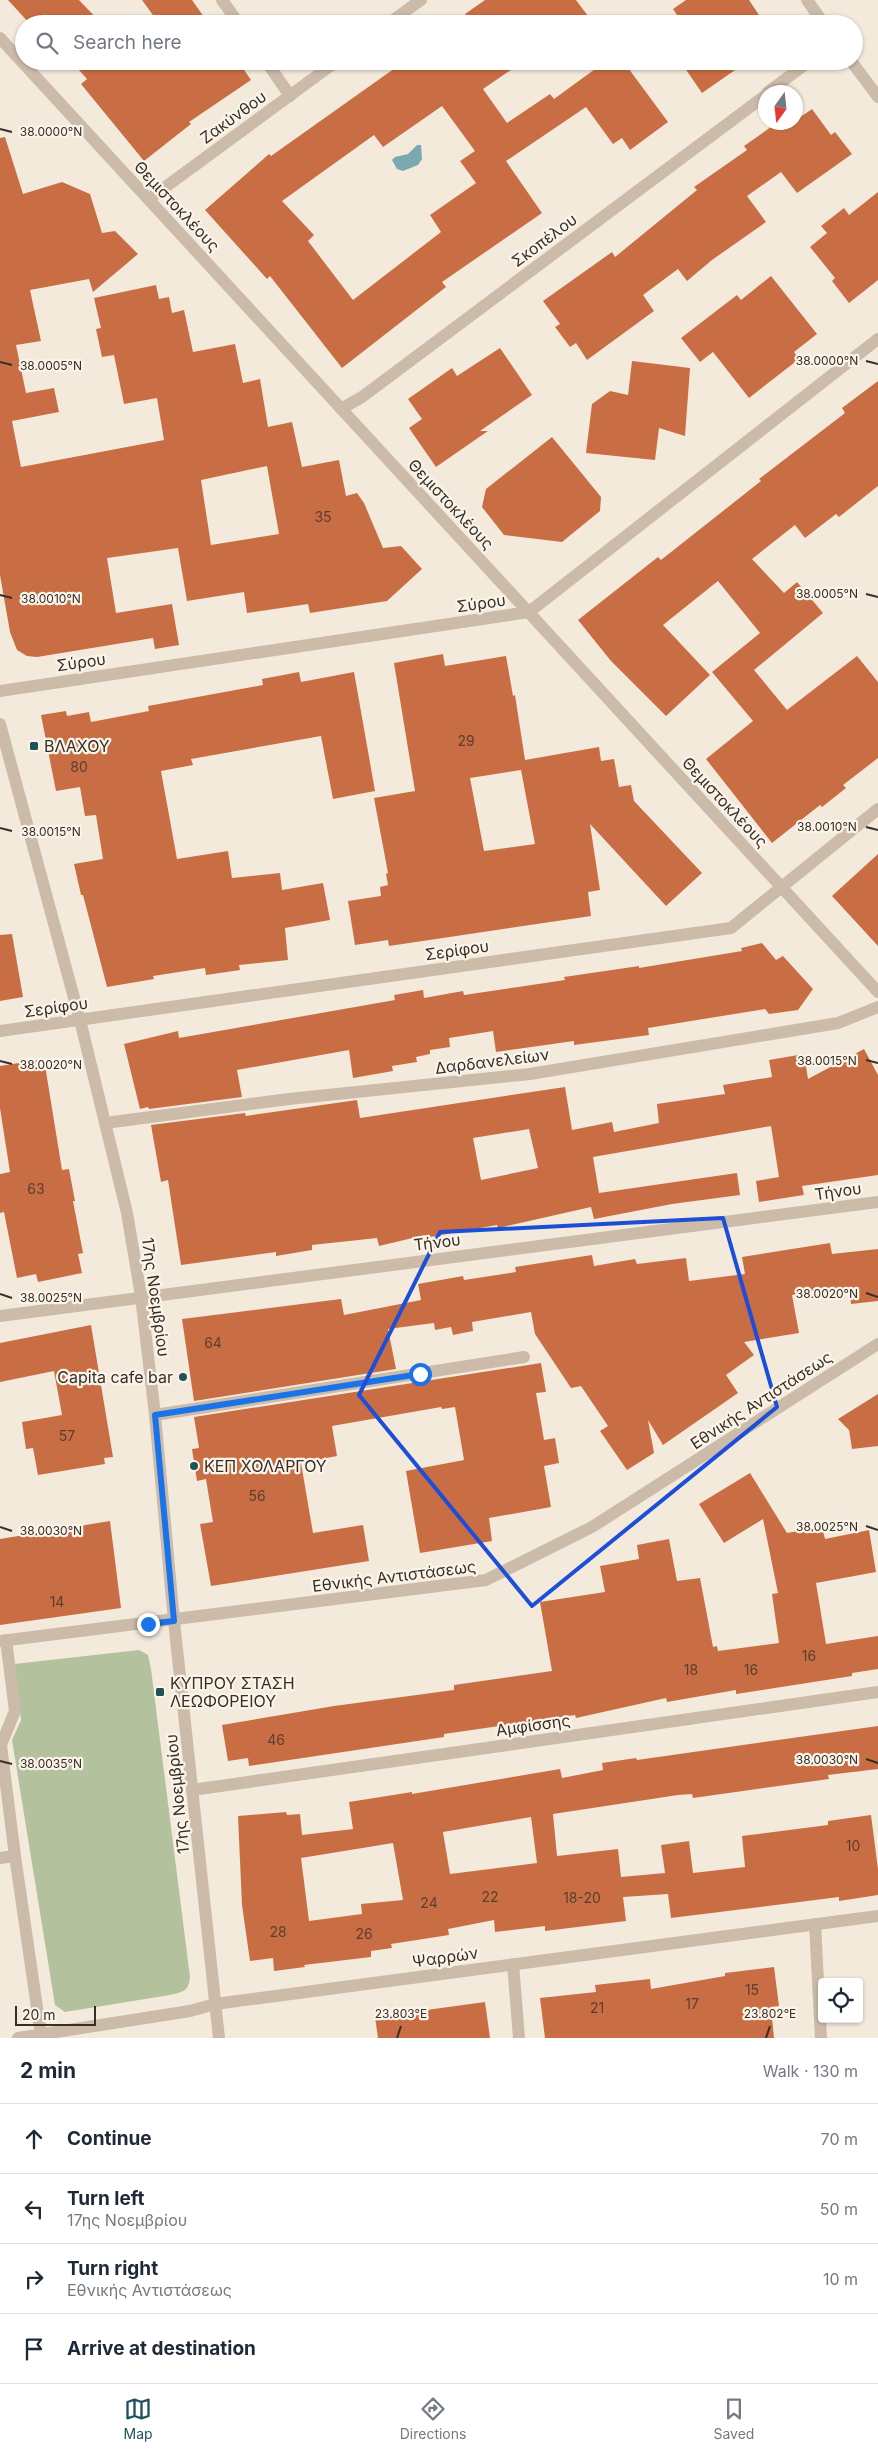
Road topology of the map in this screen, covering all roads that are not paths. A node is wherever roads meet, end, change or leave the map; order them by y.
1 (222, 0) edge
2 (421, 0) edge
3 (807, 0) edge
4 (233, 15) edge
5 (400, 15) edge
6 (818, 15) edge
7 (0, 38) edge
8 (15, 54) edge
9 (29, 70) edge
10 (272, 70) edge
11 (325, 70) edge
12 (798, 70) edge
13 (858, 70) edge
14 (779, 85) edge
15 (290, 96) junction
16 (878, 97) edge
17 (758, 101) edge
18 (149, 200) junction
19 (878, 338) edge
20 (342, 409) junction
21 (529, 612) junction
22 (0, 691) edge
23 (0, 724) edge
24 (878, 809) edge
25 (781, 886) junction
26 (878, 992) edge
27 (878, 1007) edge
28 (80, 1020) junction
29 (0, 1031) edge
30 (105, 1123) junction
31 (878, 1202) edge
32 (141, 1296) junction
33 (0, 1316) edge
34 (878, 1344) edge
35 (524, 1357) dead end
36 (155, 1415) junction
37 (174, 1621) junction
38 (3, 1641) edge
39 (878, 1692) edge
40 (192, 1790) junction
41 (15, 1856) junction
42 (0, 1858) edge
43 (878, 1916) edge
44 (815, 1924) junction
45 (513, 1964) junction
46 (215, 2004) junction
47 (41, 2035) junction
48 (18, 2038) edge
49 (219, 2038) edge
50 (519, 2038) edge
51 (821, 2038) edge

1 - 4 street
2 - 5 street
3 - 6 street
7 - 8 street, Θεμιστοκλέους
9 - 18 street, Θεμιστοκλέους
10 - 15 street
11 - 15 street, Ζακύνθου
12 - 14 street, Σκοπέλου
13 - 16 street
15 - 18 street, Ζακύνθου
17 - 20 street, Σκοπέλου
18 - 20 street, Θεμιστοκλέους
19 - 21 street, Σύρου
20 - 21 street, Θεμιστοκλέους
21 - 22 street, Σύρου
21 - 25 street, Θεμιστοκλέους
23 - 28 street, 17ης Νοεμβρίου
24 - 25 street, Σερίφου
25 - 26 street, Θεμιστοκλέους
25 - 28 street, Σερίφου
27 - 30 street, Δαρδανελείων
28 - 29 street, Σερίφου
28 - 30 street, 17ης Νοεμβρίου
30 - 32 street, 17ης Νοεμβρίου
31 - 32 street, Τήνου
32 - 33 street, Τήνου
32 - 36 street, 17ης Νοεμβρίου
34 - 37 street, Εθνικής Αντιστάσεως
35 - 36 street
36 - 37 street, 17ης Νοεμβρίου
37 - 38 street, Εθνικής Αντιστάσεως
37 - 40 street, 17ης Νοεμβρίου
38 - 41 street
39 - 40 street, Αμφίσσης
40 - 46 street, 17ης Νοεμβρίου
41 - 42 street
41 - 47 street
43 - 44 street, Ψαρρών
44 - 45 street, Ψαρρών
44 - 51 street
45 - 46 street, Ψαρρών
45 - 50 street
46 - 47 street, Ψαρρών
46 - 49 street, 17ης Νοεμβρίου
47 - 48 street, Ψαρρών

